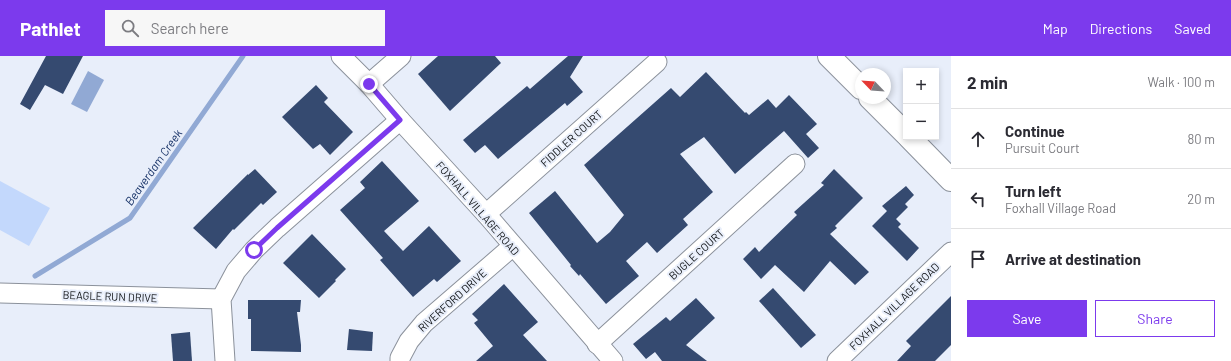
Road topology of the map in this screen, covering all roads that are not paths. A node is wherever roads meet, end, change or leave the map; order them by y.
1 (342, 56) edge
2 (401, 56) edge
3 (829, 56) edge
4 (657, 62) dead end
5 (855, 82) edge
6 (369, 84) junction
7 (876, 104) edge
8 (400, 120) junction
9 (903, 131) edge
10 (912, 140) edge
11 (795, 164) dead end
12 (951, 180) edge
13 (486, 214) junction
14 (513, 246) junction
15 (951, 252) edge
16 (0, 293) edge
17 (221, 299) junction
18 (597, 344) junction
19 (225, 361) edge
20 (400, 361) edge
21 (613, 361) edge
22 (837, 361) edge

1 - 6 street, FOXHALL VILLAGE ROAD
2 - 6 street
3 - 5 main road
4 - 13 street, FIDDLER COURT
6 - 8 street, FOXHALL VILLAGE ROAD
7 - 9 main road
8 - 13 street, FOXHALL VILLAGE ROAD
8 - 17 street
10 - 12 main road
11 - 18 street, BUGLE COURT
13 - 14 street, FOXHALL VILLAGE ROAD
14 - 18 street, FOXHALL VILLAGE ROAD
14 - 20 street, RIVERFORD DRIVE
15 - 22 street, FOXHALL VILLAGE ROAD
16 - 17 street, BEAGLE RUN DRIVE
17 - 19 street
18 - 21 street, FOXHALL VILLAGE ROAD

